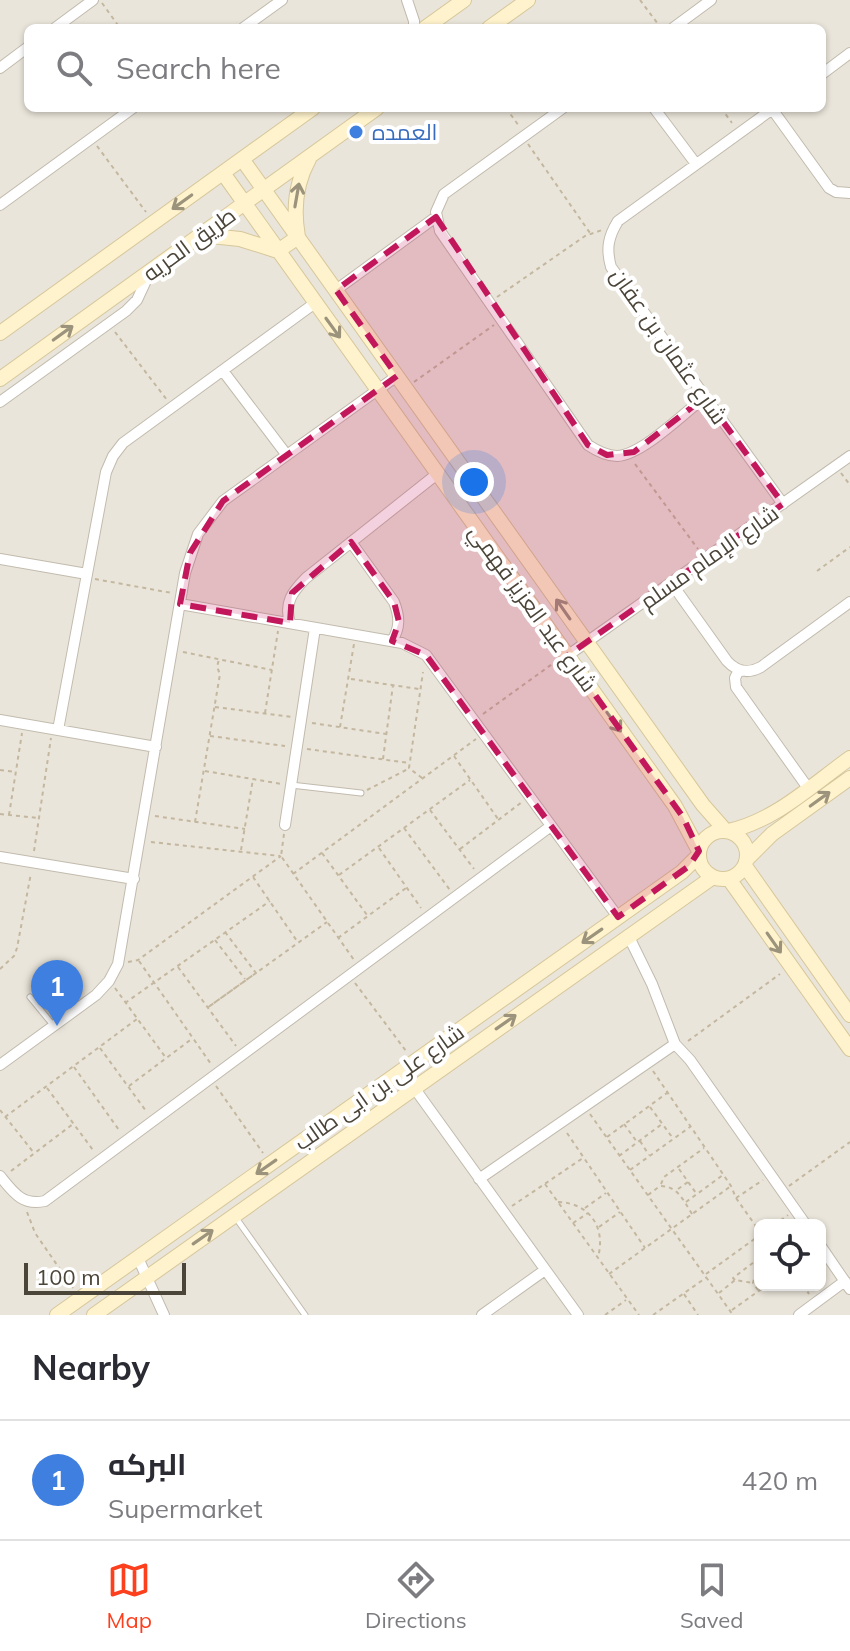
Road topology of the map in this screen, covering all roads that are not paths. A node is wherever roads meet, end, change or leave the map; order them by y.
1 (96, 0) edge
2 (282, 0) edge
3 (407, 0) edge
4 (464, 0) edge
5 (528, 0) edge
6 (711, 0) edge
7 (61, 24) edge
8 (249, 24) edge
9 (413, 24) edge
10 (431, 24) edge
11 (495, 24) edge
12 (678, 24) edge
13 (24, 50) edge
14 (850, 53) edge
15 (0, 68) edge
16 (826, 71) edge
17 (128, 112) edge
18 (307, 112) edge
19 (371, 112) edge
20 (557, 112) edge
21 (657, 112) edge
22 (769, 112) edge
23 (775, 112) edge
24 (312, 155) junction
25 (242, 159) junction
26 (696, 164) junction
27 (223, 173) junction
28 (264, 189) junction
29 (850, 193) edge
30 (244, 204) junction
31 (0, 205) edge
32 (436, 217) junction
33 (201, 235) junction
34 (298, 237) junction
35 (278, 251) junction
36 (150, 272) junction
37 (336, 290) junction
38 (315, 303) junction
39 (0, 333) edge
40 (223, 371) junction
41 (0, 379) edge
42 (402, 382) junction
43 (377, 390) junction
44 (705, 397) junction
45 (0, 402) edge
46 (286, 454) junction
47 (850, 456) edge
48 (437, 474) junction
49 (783, 504) junction
50 (351, 542) junction
51 (0, 559) edge
52 (87, 575) junction
53 (672, 584) junction
54 (181, 600) junction
55 (850, 602) edge
56 (284, 622) junction
57 (315, 628) junction
58 (392, 641) junction
59 (587, 642) junction
60 (567, 655) junction
61 (739, 670) junction
62 (0, 720) edge
63 (56, 730) junction
64 (156, 747) junction
65 (850, 758) edge
66 (850, 778) edge
67 (291, 785) junction
68 (808, 788) junction
69 (361, 793) road end
70 (703, 805) junction
71 (770, 815) junction
72 (683, 817) junction
73 (285, 825) road end
74 (551, 826) junction
75 (779, 829) junction
76 (726, 831) junction
77 (699, 853) junction
78 (0, 857) edge
79 (746, 862) junction
80 (713, 877) junction
81 (674, 878) junction
82 (134, 879) junction
83 (729, 879) junction
84 (759, 887) junction
85 (686, 894) junction
86 (743, 898) junction
87 (618, 917) junction
88 (628, 935) junction
89 (30, 997) dead end
90 (849, 1011) edge
91 (53, 1026) junction
92 (677, 1046) junction
93 (850, 1049) edge
94 (0, 1065) edge
95 (408, 1066) junction
96 (414, 1087) junction
97 (1, 1177) edge
98 (479, 1179) junction
99 (234, 1215) junction
100 (802, 1219) edge
101 (826, 1254) edge
102 (138, 1258) junction
103 (545, 1270) junction
104 (146, 1277) junction
105 (848, 1285) edge
106 (57, 1315) edge
107 (94, 1315) edge
108 (164, 1315) edge
109 (305, 1315) edge
110 (482, 1315) edge
111 (578, 1315) edge
112 (799, 1315) edge

1 - 7 street
2 - 8 street
3 - 9 street
4 - 10 street
5 - 11 street
6 - 12 street
13 - 15 street
14 - 16 street
17 - 31 street
18 - 25 street, طريق الحريه
19 - 24 street, طريق الحريه
20 - 32 street
21 - 26 street
22 - 26 street
23 - 29 street
24 - 28 street, طريق الحريه
34 -> 24 street
25 - 27 street, طريق الحريه
25 - 28 street, شارع عبد العزيز فهمي
26 - 44 street, شارع عثمان بن عفان
27 - 30 street, شارع عبد العزيز فهمي
27 -> 39 street, طريق الحريه
28 - 30 street, طريق الحريه
28 - 34 street, شارع عبد العزيز فهمي
30 - 33 street, طريق الحريه
30 - 35 street, شارع عبد العزيز فهمي
32 - 37 street
32 - 44 street
33 - 35 street
33 - 36 street, طريق الحريه
34 - 35 street
34 - 37 street, شارع عبد العزيز فهمي
35 - 38 street, شارع عبد العزيز فهمي
41 -> 36 street, طريق الحريه
36 - 45 street
37 - 42 street, شارع عبد العزيز فهمي
38 - 40 street
38 -> 43 street, شارع عبد العزيز فهمي
40 - 46 street
40 - 52 street
42 - 43 street
59 -> 42 street, شارع عبد العزيز فهمي
43 - 46 street
43 - 48 street, شارع عبد العزيز فهمي
44 - 49 street, شارع عثمان بن عفان
46 - 54 street
47 - 49 street, شارع الإمام مسلم
48 - 50 street
48 - 60 street, شارع عبد العزيز فهمي
49 - 53 street, شارع الإمام مسلم
50 - 56 street
50 - 58 street
51 - 52 street
52 - 63 street
53 - 59 street, شارع الإمام مسلم
53 - 61 street
54 - 56 street
54 - 64 street
55 - 61 street
56 - 57 street
57 - 58 street
57 - 67 street
58 - 74 street
59 - 60 street, شارع الإمام مسلم
59 - 70 street, شارع عبد العزيز فهمي
60 -> 72 street, شارع عبد العزيز فهمي
61 - 68 street
62 - 63 street
63 - 64 street
64 - 82 street
65 - 68 street
75 -> 66 street
67 - 69 lane
67 - 73 street
68 - 71 street
70 - 72 street
70 - 76 street, شارع عبد العزيز فهمي
71 - 75 street
71 - 76 street
72 - 77 street, شارع عبد العزيز فهمي
74 - 87 street
74 - 97 street
75 - 79 street
76 - 77 street
76 - 79 street
77 - 80 street
77 - 81 street, شارع على بن ابى طالب
78 - 82 street
79 - 83 street
79 - 84 street
80 - 83 street
80 - 85 street, شارع على بن ابى طالب
81 - 85 street
81 - 87 street, شارع على بن ابى طالب
82 - 91 street
83 - 86 street
84 - 86 street
84 - 90 street
85 - 88 street, شارع على بن ابى طالب
86 -> 93 street
87 -> 95 street, شارع على بن ابى طالب
88 - 92 street
96 -> 88 street, شارع على بن ابى طالب
89 - 91 lane
91 - 94 street
92 - 98 street
92 - 100 street
95 - 96 street
95 -> 102 street, شارع على بن ابى طالب
96 - 98 street
96 - 99 street, شارع على بن ابى طالب
98 - 103 street
104 -> 99 street, شارع على بن ابى طالب
99 - 109 lane
101 - 105 street
102 - 104 street
102 - 106 street, شارع على بن ابى طالب
103 - 110 street
103 - 111 street
104 - 107 street, شارع على بن ابى طالب
104 - 108 street
105 - 112 street

